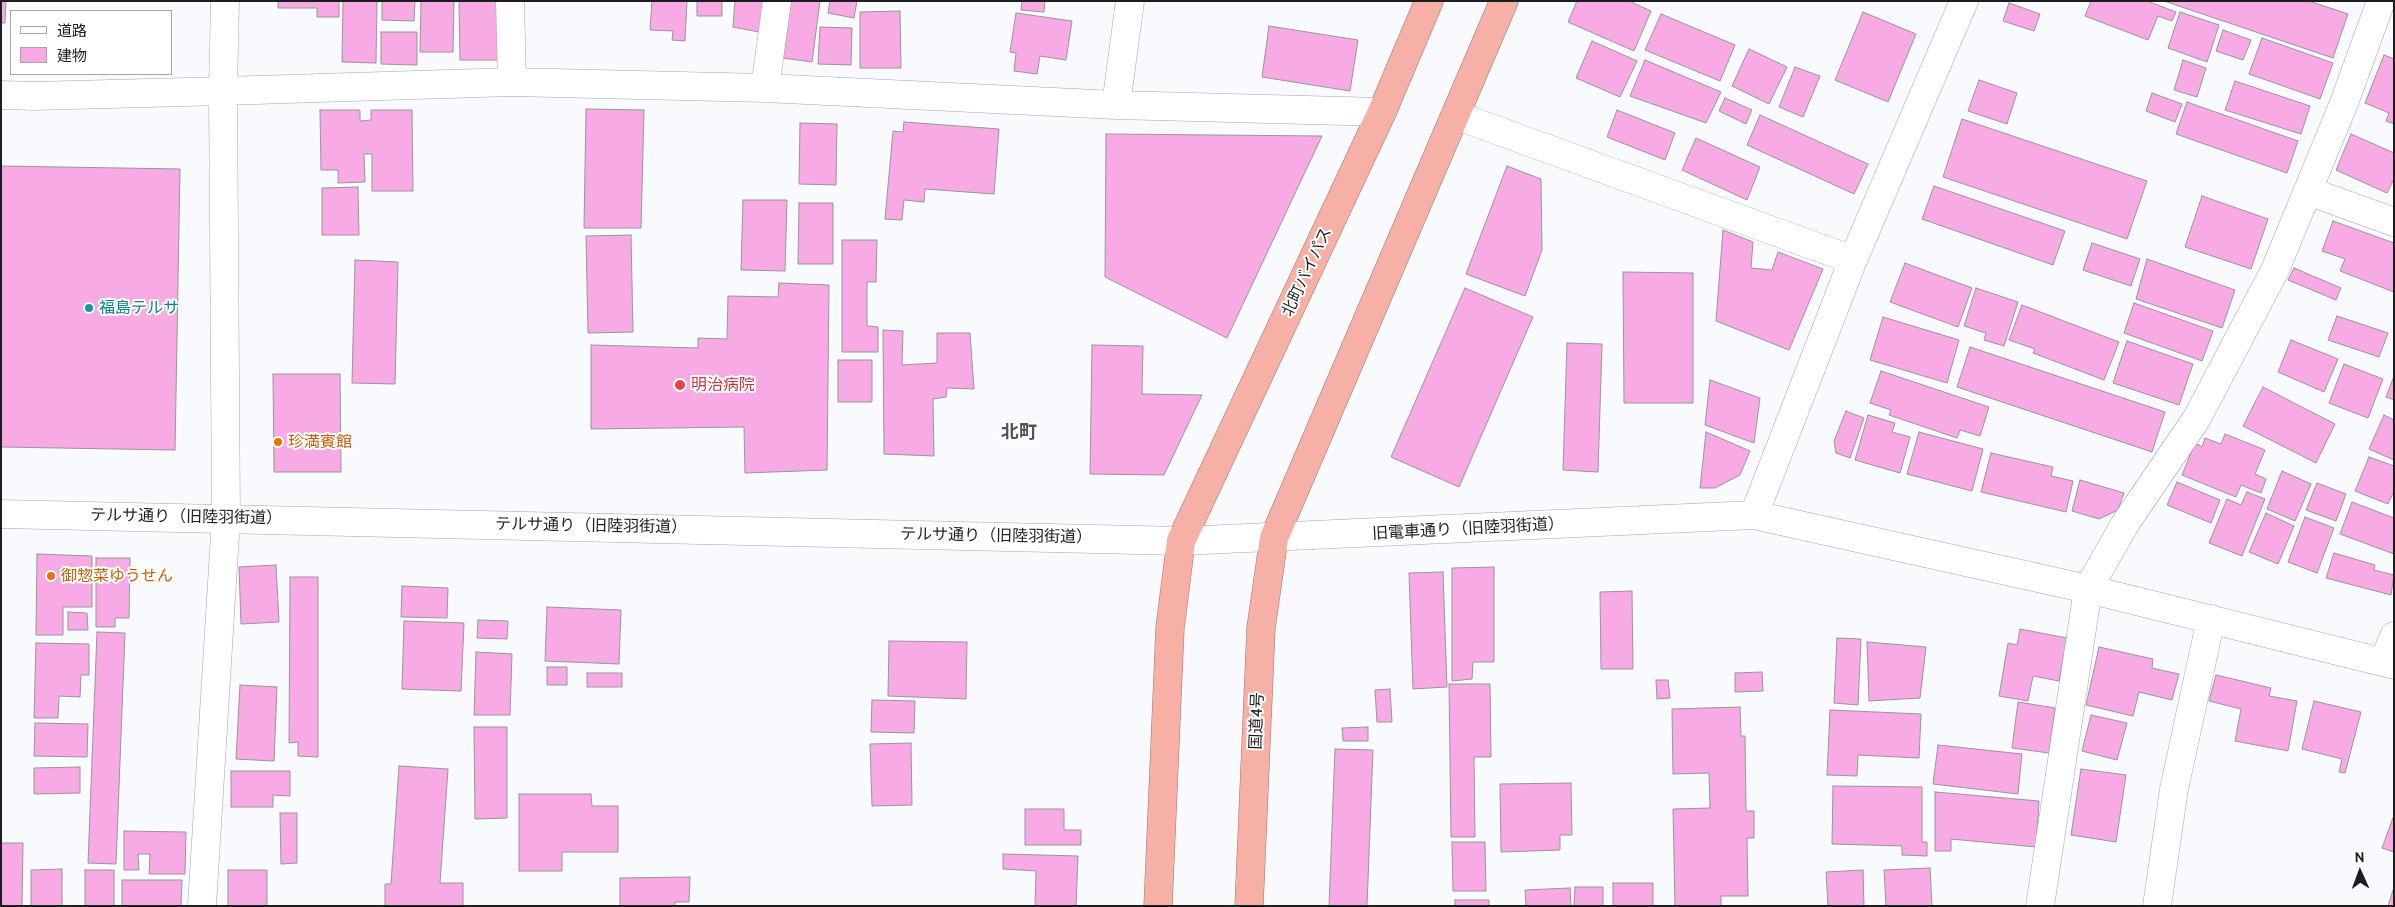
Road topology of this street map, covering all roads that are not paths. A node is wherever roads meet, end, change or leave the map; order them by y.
1 (225, 1) edge
2 (510, 1) edge
3 (777, 1) edge
4 (1130, 1) edge
5 (1429, 1) edge
6 (1504, 1) edge
7 (1964, 1) edge
8 (2381, 1) edge
9 (512, 82) junction
10 (765, 88) junction
11 (223, 91) junction
12 (1, 95) edge
13 (1116, 105) junction
14 (1382, 112) junction
15 (1456, 115) junction
16 (2308, 191) junction
17 (2394, 222) edge
18 (1853, 260) junction
19 (1, 514) edge
20 (1754, 515) junction
21 (226, 518) junction
22 (1274, 538) junction
23 (1181, 540) junction
24 (2088, 589) junction
25 (2211, 619) junction
26 (2394, 636) edge
27 (2389, 663) edge
28 (202, 906) edge
29 (1158, 906) edge
30 (1249, 906) edge
31 (2040, 906) edge
32 (2157, 906) edge

1 - 11 street
2 - 9 street
3 - 10 street
4 - 13 street
5 - 14 highway, 北町バイパス
6 - 15 highway
7 - 18 street
8 - 16 street
9 - 10 street
9 - 11 street
10 - 13 street
11 - 12 street
11 - 21 street
13 - 14 street
14 - 23 highway, 北町バイパス
15 - 18 street
15 - 22 highway
16 - 17 street
16 - 24 street
18 - 20 street
19 - 21 street, テルサ通り（旧陸羽街道）
20 - 22 street, 旧電車通り（旧陸羽街道）
20 - 24 street, 旧電車通り（旧陸羽街道）
21 - 23 street, テルサ通り（旧陸羽街道）
21 - 28 street
22 - 23 street, 旧電車通り（旧陸羽街道）
22 - 30 highway, 国道4号
23 - 29 highway
24 - 25 street, 旧電車通り（旧陸羽街道）
24 - 31 street
25 - 27 street, 旧電車通り（旧陸羽街道）
25 - 32 street
26 - 27 street

